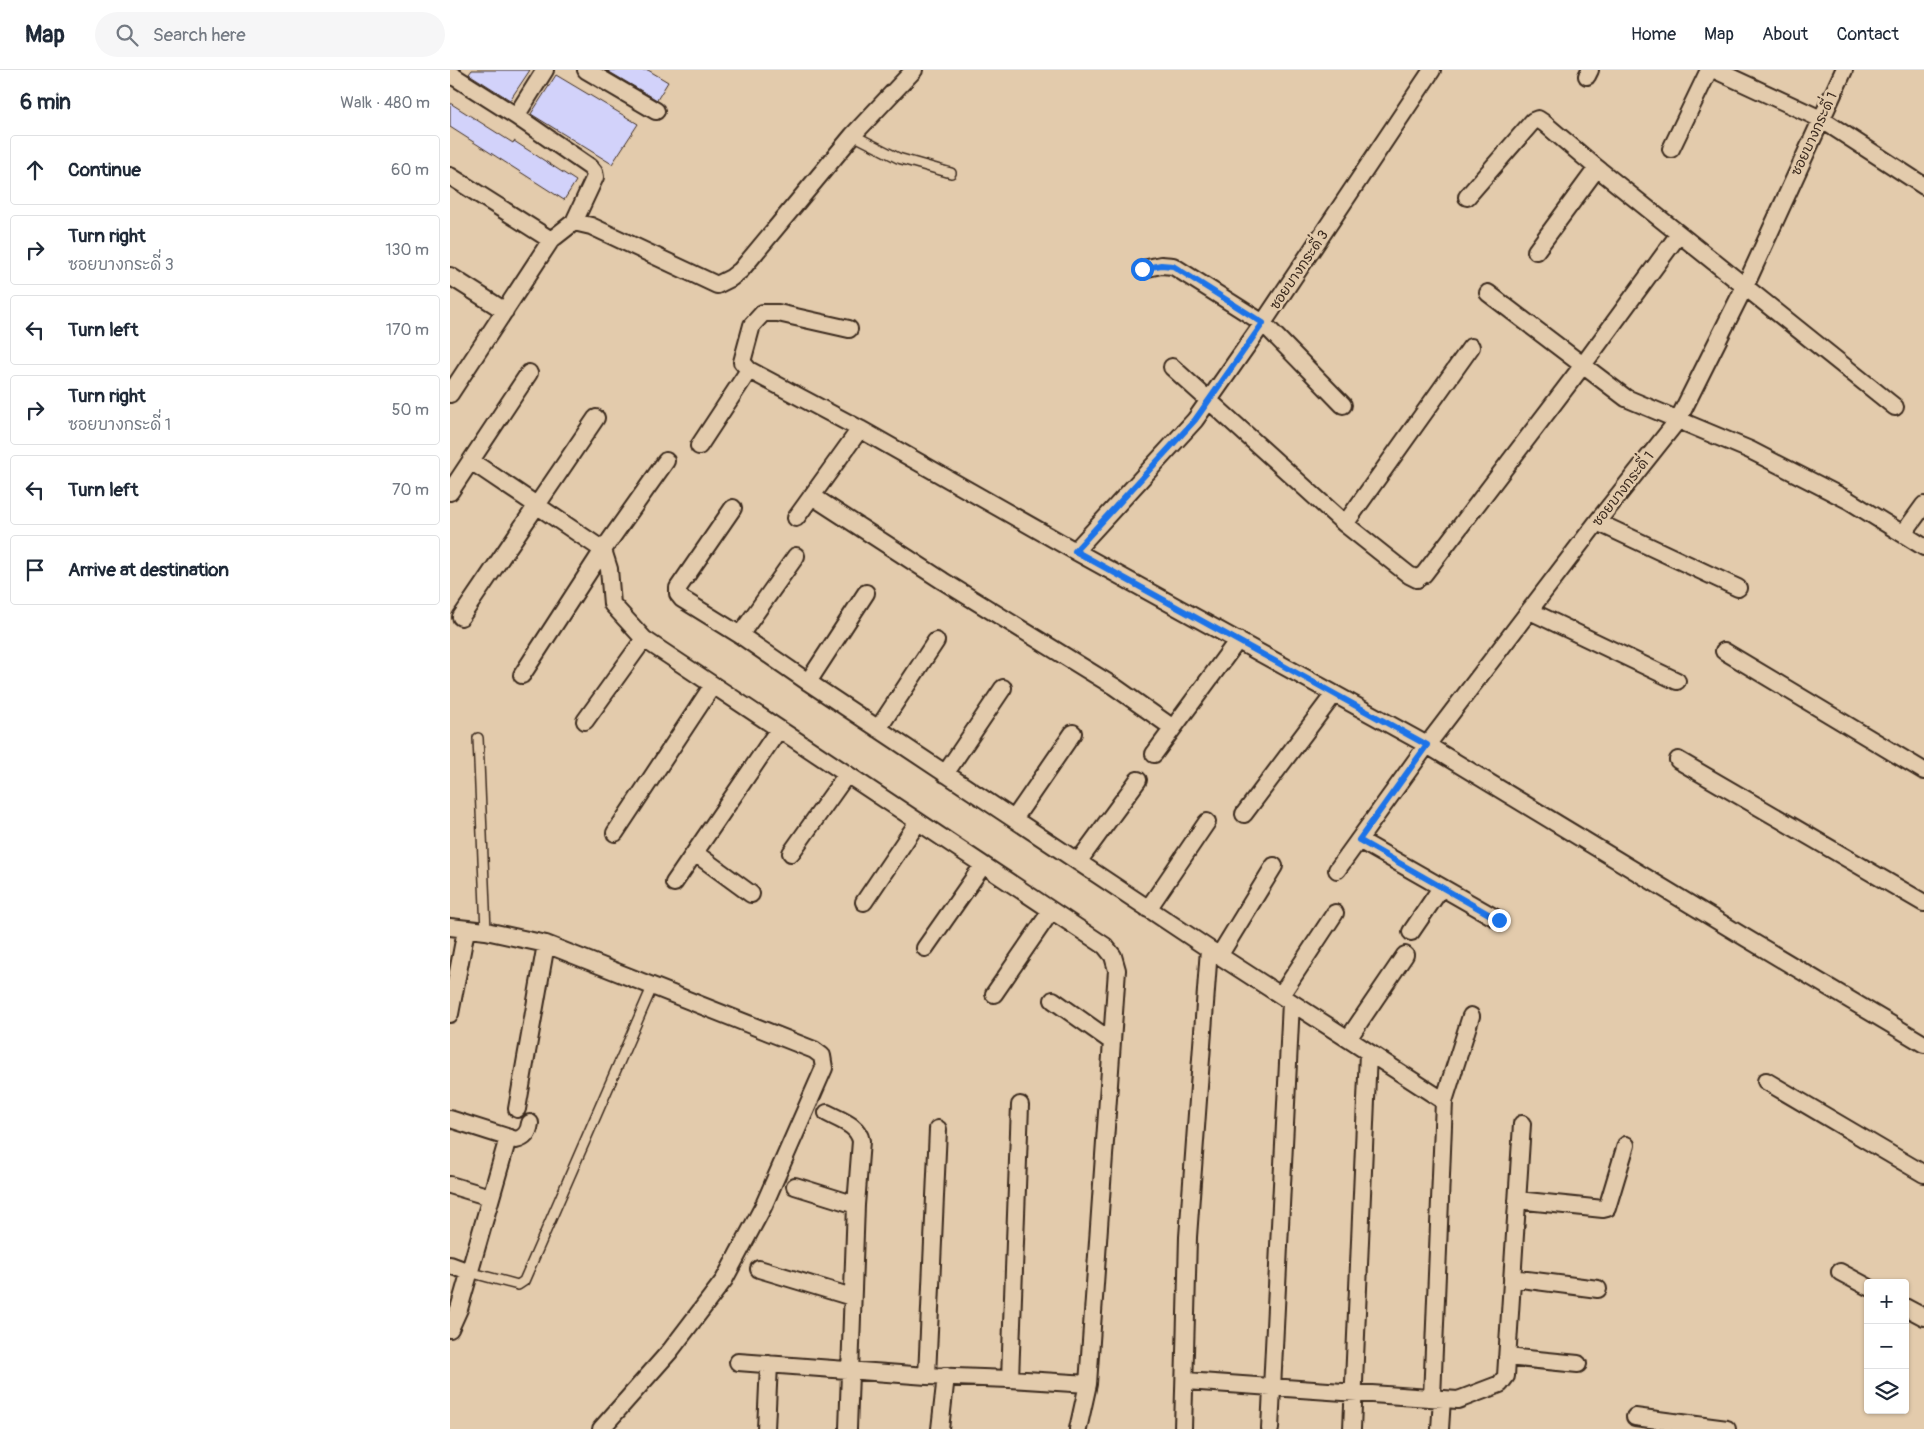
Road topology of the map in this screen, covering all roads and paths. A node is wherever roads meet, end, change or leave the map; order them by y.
1 (545, 70) edge
2 (586, 70) edge
3 (914, 70) edge
4 (1432, 70) edge
5 (1709, 70) edge
6 (1715, 70) edge
7 (1844, 70) edge
8 (450, 72) edge
9 (656, 111) dead end
10 (516, 116) junction
11 (1821, 119) junction
12 (853, 135) junction
13 (1671, 149) dead end
14 (1597, 168) junction
15 (951, 173) dead end
16 (450, 176) edge
17 (1924, 186) edge
18 (1468, 197) dead end
19 (574, 222) junction
20 (1679, 234) junction
21 (551, 240) junction
22 (1536, 251) dead end
23 (1142, 269) dead end
24 (450, 276) edge
25 (1745, 286) junction
26 (1488, 293) dead end
27 (505, 311) junction
28 (1263, 323) junction
29 (849, 329) dead end
30 (1471, 347) dead end
31 (1583, 365) junction
32 (1172, 367) dead end
33 (749, 370) junction
34 (529, 372) dead end
35 (450, 394) edge
36 (1209, 401) junction
37 (1343, 405) dead end
38 (1895, 407) dead end
39 (596, 418) dead end
40 (1678, 420) junction
41 (860, 429) junction
42 (698, 446) dead end
43 (471, 461) junction
44 (666, 461) dead end
45 (450, 492) edge
46 (812, 496) junction
47 (1924, 505) edge
48 (536, 506) junction
49 (733, 508) dead end
50 (796, 518) dead end
51 (1597, 522) junction
52 (1345, 524) junction
53 (1903, 534) junction
54 (1924, 547) edge
55 (603, 550) junction
56 (1075, 551) junction
57 (796, 556) dead end
58 (1738, 588) dead end
59 (866, 593) dead end
60 (1530, 610) junction
61 (462, 617) dead end
62 (740, 635) junction
63 (644, 639) junction
64 (1238, 640) junction
65 (936, 641) dead end
66 (1724, 651) dead end
67 (522, 675) dead end
68 (1677, 681) dead end
69 (808, 682) junction
70 (713, 685) junction
71 (1003, 688) dead end
72 (1334, 694) junction
73 (585, 721) dead end
74 (1173, 728) junction
75 (779, 729) junction
76 (878, 729) junction
77 (1073, 733) dead end
78 (478, 738) dead end
79 (1427, 745) junction
80 (1154, 754) dead end
81 (1678, 760) dead end
82 (1924, 771) edge
83 (847, 774) junction
84 (945, 774) junction
85 (1138, 780) dead end
86 (1244, 814) dead end
87 (1014, 819) junction
88 (918, 822) junction
89 (1207, 822) dead end
90 (615, 833) dead end
91 (1359, 840) junction
92 (695, 853) junction
93 (791, 854) dead end
94 (1078, 862) junction
95 (982, 865) junction
96 (1274, 866) dead end
97 (1337, 870) dead end
98 (674, 883) dead end
99 (1441, 888) junction
100 (751, 894) dead end
101 (864, 902) dead end
102 (1924, 903) edge
103 (1148, 909) junction
104 (1051, 911) junction
105 (1335, 913) dead end
106 (1499, 920) dead end
107 (458, 928) edge
108 (486, 932) junction
109 (1411, 932) dead end
110 (546, 944) junction
111 (925, 948) dead end
112 (1214, 953) junction
113 (1405, 955) dead end
114 (653, 985) junction
115 (994, 994) dead end
116 (1286, 999) junction
117 (1053, 1000) dead end
118 (450, 1014) edge
119 (1471, 1016) dead end
120 (1348, 1039) junction
121 (1111, 1041) junction
122 (1924, 1044) edge
123 (1368, 1053) junction
124 (1766, 1081) dead end
125 (1444, 1101) junction
126 (1020, 1105) dead end
127 (517, 1109) dead end
128 (827, 1113) dead end
129 (450, 1119) edge
130 (530, 1123) dead end
131 (1522, 1124) dead end
132 (938, 1128) dead end
133 (508, 1138) junction
134 (1626, 1145) dead end
135 (1924, 1174) edge
136 (450, 1185) edge
137 (795, 1186) dead end
138 (490, 1198) junction
139 (1517, 1200) junction
140 (856, 1205) junction
141 (450, 1265) edge
142 (759, 1269) dead end
143 (469, 1272) junction
144 (1840, 1272) dead end
145 (1512, 1278) junction
146 (1864, 1285) edge
147 (1598, 1289) dead end
148 (852, 1297) junction
149 (1909, 1309) edge
150 (1924, 1317) edge
151 (450, 1329) edge
152 (1507, 1357) junction
153 (738, 1362) dead end
154 (769, 1364) junction
155 (1578, 1364) dead end
156 (851, 1370) junction
157 (927, 1376) junction
158 (946, 1376) junction
159 (1010, 1379) junction
160 (1186, 1381) junction
161 (1088, 1384) junction
162 (1271, 1387) junction
163 (1354, 1393) junction
164 (1437, 1398) junction
165 (1635, 1417) dead end
166 (600, 1429) edge
167 (766, 1429) edge
168 (848, 1429) edge
169 (940, 1429) edge
170 (1078, 1429) edge
171 (1183, 1429) edge
172 (1270, 1429) edge
173 (1352, 1429) edge
174 (1440, 1429) edge
175 (1727, 1429) edge

1 - 10 street
2 - 9 street
3 - 12 street
4 - 28 street, ซอยบางกระดี่ 3
5 - 13 street
6 - 11 street
7 - 11 street, ซอยบางกระดี่ 1
8 - 10 street
10 - 19 street
11 - 17 street
11 - 25 street, ซอยบางกระดี่ 1
12 - 15 lane
12 - 19 street
14 - 18 street
14 - 20 street
14 - 22 street
16 - 21 street
19 - 21 street
20 - 25 street
20 - 31 street
21 - 27 street
23 - 28 street
24 - 27 street
25 - 38 street
25 - 40 street, ซอยบางกระดี่ 1
26 - 31 street
27 - 35 street
28 - 36 street, ซอยบางกระดี่ 3
28 - 37 street
29 - 33 street
30 - 52 street
31 - 40 street
31 - 52 street
32 - 36 street
33 - 41 street
33 - 42 street
34 - 43 street
36 - 52 street
36 - 56 street, ซอยบางกระดี่ 3
39 - 48 street
40 - 51 street, ซอยบางกระดี่ 1
40 - 53 street
41 - 46 street
41 - 56 street
43 - 45 street
43 - 48 street
44 - 55 street
46 - 50 street
46 - 74 street
47 - 53 street
48 - 55 street
48 - 61 street
49 - 62 street
51 - 58 street
51 - 60 street, ซอยบางกระดี่ 1
53 - 54 street
55 - 63 street
55 - 67 street
56 - 64 street
57 - 62 street
59 - 69 street
60 - 68 street
60 - 79 street, ซอยบางกระดี่ 1
62 - 69 street
63 - 70 street
63 - 73 street
64 - 72 street
64 - 74 street
65 - 76 street
66 - 82 street
69 - 76 street
70 - 75 street
70 - 90 street
71 - 84 street
72 - 79 street
72 - 86 street
74 - 80 street
75 - 83 street
75 - 92 street
76 - 84 street
77 - 87 street
78 - 108 lane
79 - 91 street, ซอยบางกระดี่ 1
79 - 122 street
81 - 102 street
83 - 88 street
83 - 93 street
84 - 87 street
85 - 94 street
87 - 94 street
88 - 95 street
88 - 101 street
89 - 103 street
91 - 97 street, ซอยบางกระดี่ 1
91 - 99 street
92 - 98 street
92 - 100 street
94 - 103 street
95 - 104 street
95 - 111 street
96 - 112 street
99 - 106 street
99 - 109 street
103 - 112 street
104 - 115 street
104 - 121 street
105 - 116 street
107 - 108 street
107 - 118 street
108 - 110 street
110 - 114 street
110 - 127 street
112 - 116 street
112 - 160 street
113 - 120 street
114 - 143 lane
114 - 166 street
116 - 120 street
116 - 162 street
117 - 121 street
119 - 125 street
120 - 123 street
121 - 161 street
123 - 125 street
123 - 163 street
124 - 135 street
125 - 164 street
126 - 159 street
128 - 140 street
129 - 133 street
130 - 133 street
131 - 139 street
132 - 157 street
133 - 138 street
134 - 139 street
136 - 138 street
137 - 140 street
138 - 143 street
139 - 145 street
140 - 148 street
141 - 143 street
142 - 148 street
143 - 151 street
144 - 146 street
145 - 147 street
145 - 152 street
148 - 156 street
149 - 150 street
152 - 155 street
152 - 164 street
153 - 154 street
154 - 156 street
154 - 167 street
156 - 157 street
156 - 168 street
157 - 158 street
158 - 159 street
158 - 169 street
159 - 161 street
160 - 162 street
160 - 171 street
161 - 170 street
162 - 163 street
162 - 172 street
163 - 164 street
163 - 173 street
164 - 174 street
165 - 175 street

